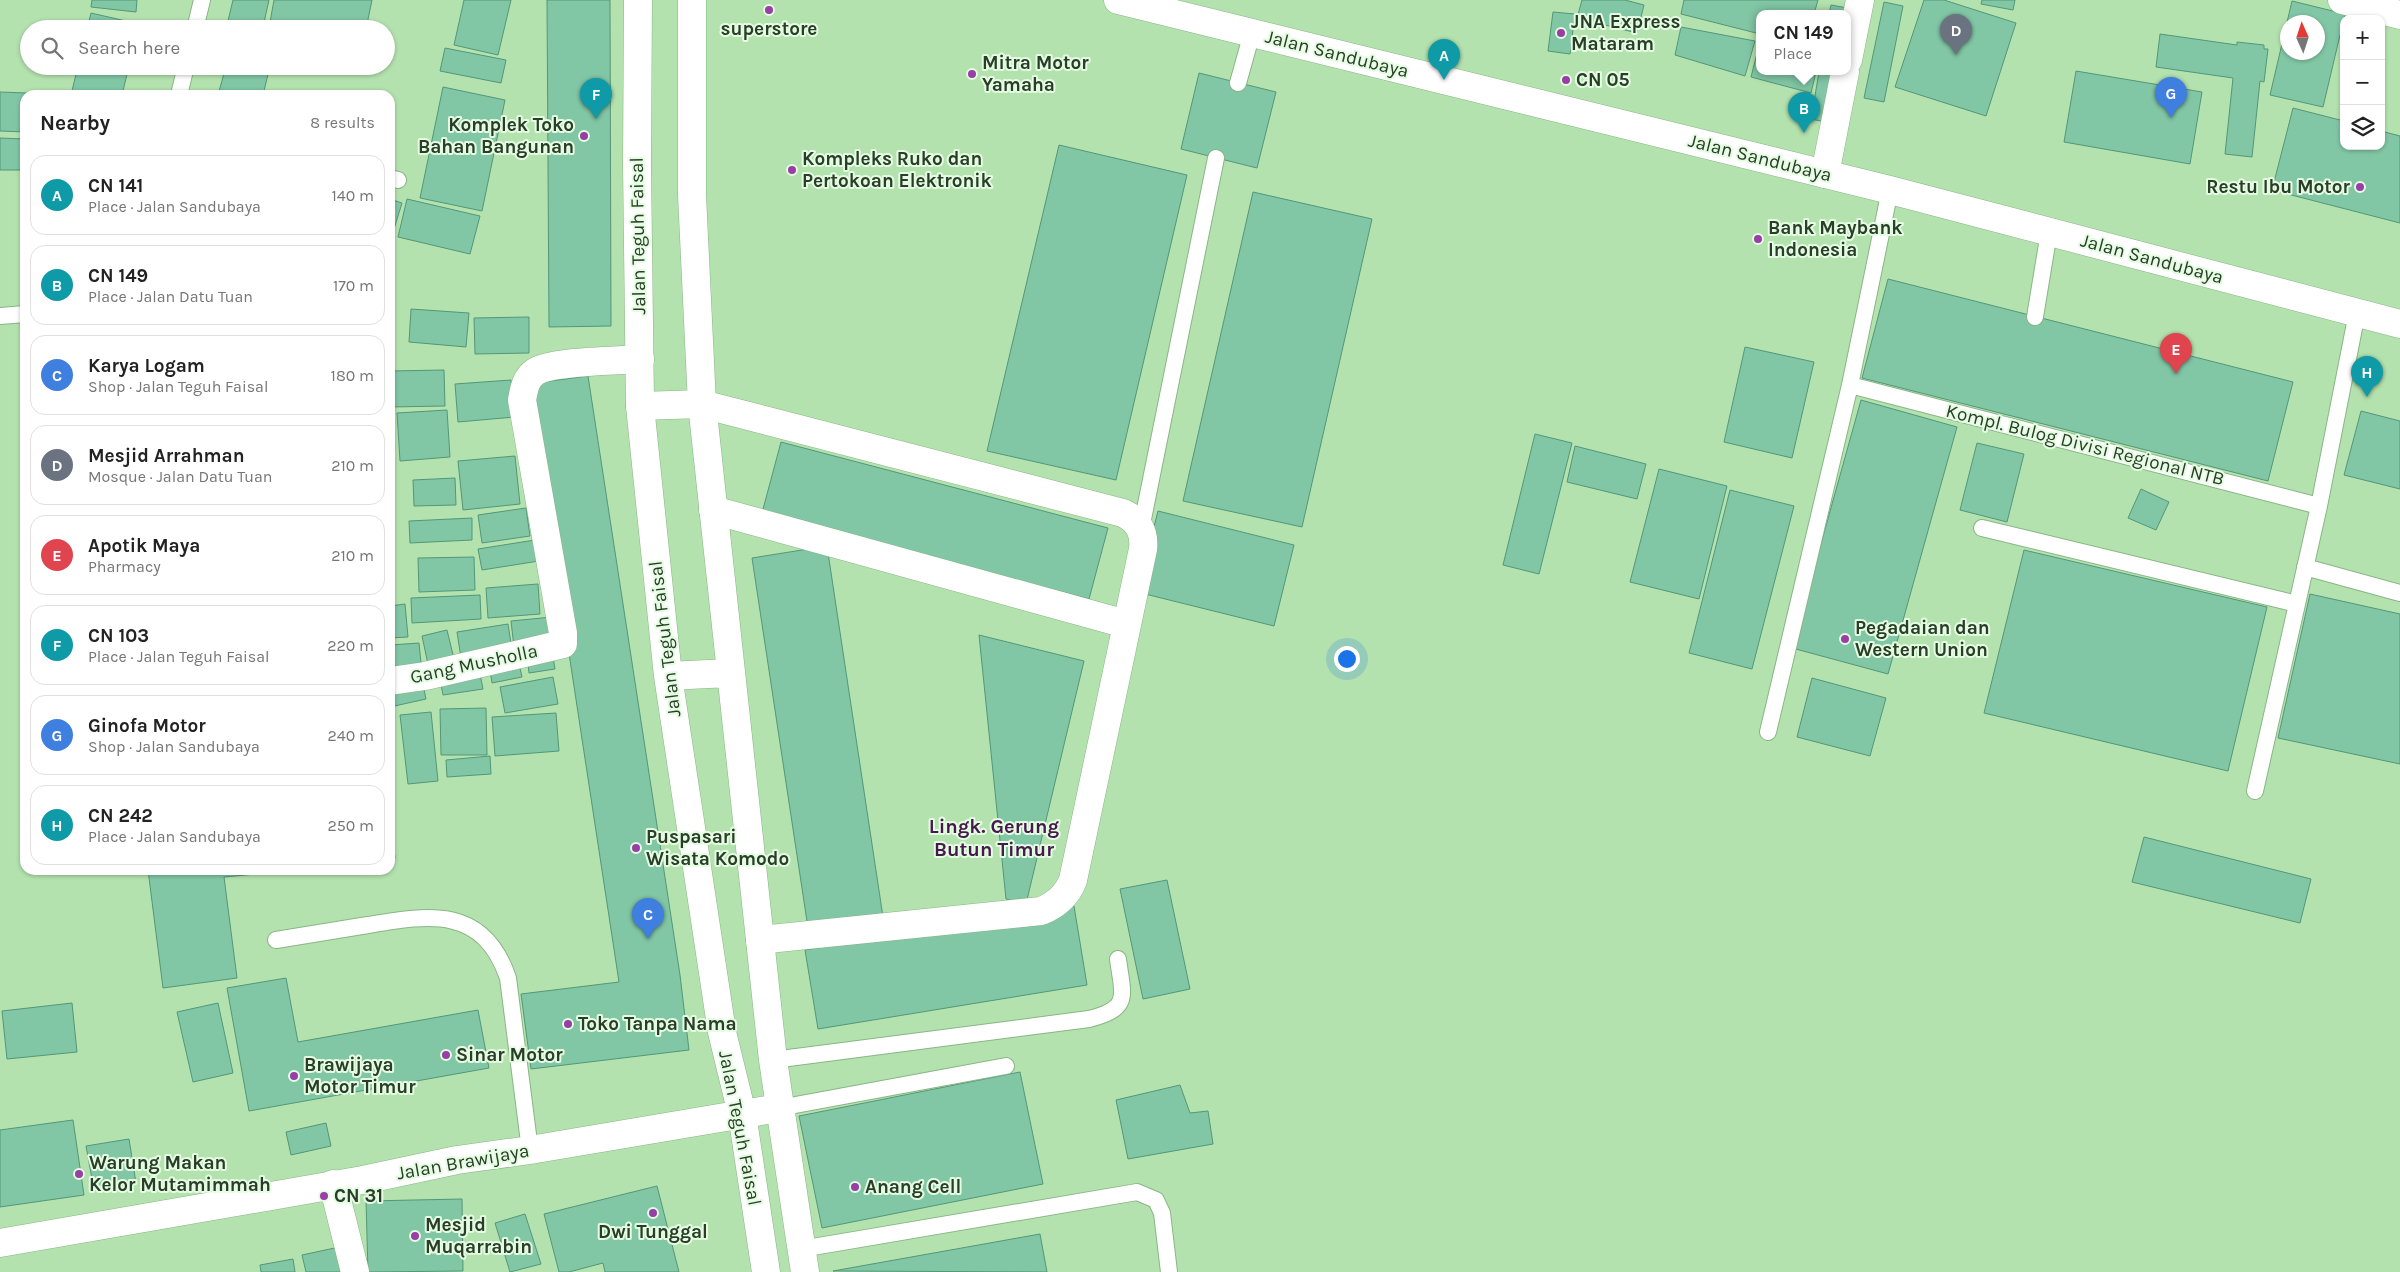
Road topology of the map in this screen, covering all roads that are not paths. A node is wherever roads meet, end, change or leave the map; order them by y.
1 (202, 0) edge
2 (638, 0) edge
3 (692, 0) edge
4 (1118, 0) edge
5 (1860, 0) edge
6 (2342, 0) edge
7 (2400, 15) edge
8 (197, 20) edge
9 (1252, 34) junction
10 (1851, 45) edge
11 (184, 75) edge
12 (1845, 75) edge
13 (1238, 83) dead end
14 (180, 90) edge
15 (1216, 158) dead end
16 (1825, 174) junction
17 (1890, 190) junction
18 (2049, 232) junction
19 (2357, 313) junction
20 (20, 314) edge
21 (0, 316) edge
22 (2036, 317) dead end
23 (2400, 324) edge
24 (640, 359) junction
25 (1850, 385) junction
26 (702, 404) junction
27 (640, 406) junction
28 (2319, 506) junction
29 (713, 510) junction
30 (1982, 528) dead end
31 (1141, 529) junction
32 (2306, 567) junction
33 (2400, 593) edge
34 (2297, 604) junction
35 (1126, 624) junction
36 (729, 673) junction
37 (668, 676) junction
38 (395, 680) edge
39 (1768, 732) dead end
40 (2255, 792) dead end
41 (276, 940) dead end
42 (760, 940) junction
43 (1118, 959) dead end
44 (773, 1060) junction
45 (1006, 1066) dead end
46 (779, 1108) junction
47 (742, 1114) junction
48 (530, 1150) junction
49 (333, 1184) junction
50 (0, 1243) edge
51 (802, 1260) edge
52 (355, 1272) edge
53 (766, 1272) edge
54 (1170, 1272) edge

1 - 8 lane
2 - 24 main road, Jalan Teguh Faisal
3 - 26 main road, Jalan Teguh Faisal
4 - 9 main road, Jalan Sandubaya
5 - 10 main road
6 - 7 main road
9 - 13 lane
9 - 16 main road, Jalan Sandubaya
11 - 14 lane
12 - 16 main road
15 - 31 lane
16 - 17 main road, Jalan Sandubaya
17 - 18 main road, Jalan Sandubaya
17 - 25 lane
18 - 19 main road, Jalan Sandubaya
18 - 22 lane
19 - 23 main road, Jalan Sandubaya
19 - 28 lane
20 - 21 lane
24 - 27 main road, Jalan Teguh Faisal
24 - 38 main road, Gang Musholla
25 - 28 lane, Kompl. Bulog Divisi Regional NTB
25 - 39 lane
26 - 27 main road
26 - 29 main road, Jalan Teguh Faisal
26 - 31 main road
27 - 37 main road, Jalan Teguh Faisal
28 - 32 lane
29 - 35 main road
29 - 36 main road, Jalan Teguh Faisal
30 - 34 lane
31 - 35 main road
32 - 33 lane
32 - 34 lane
34 - 40 lane
35 - 42 main road
36 - 37 main road
36 - 42 main road, Jalan Teguh Faisal
37 - 47 main road, Jalan Teguh Faisal
41 - 48 lane
42 - 44 main road, Jalan Teguh Faisal
43 - 44 lane
44 - 46 main road, Jalan Teguh Faisal
45 - 46 lane
46 - 47 main road, Jalan Brawijaya
46 - 51 main road, Jalan Teguh Faisal
47 - 48 main road, Jalan Brawijaya
47 - 53 main road, Jalan Teguh Faisal
48 - 49 main road, Jalan Brawijaya
49 - 50 main road, Jalan Brawijaya
49 - 52 main road
51 - 54 lane

